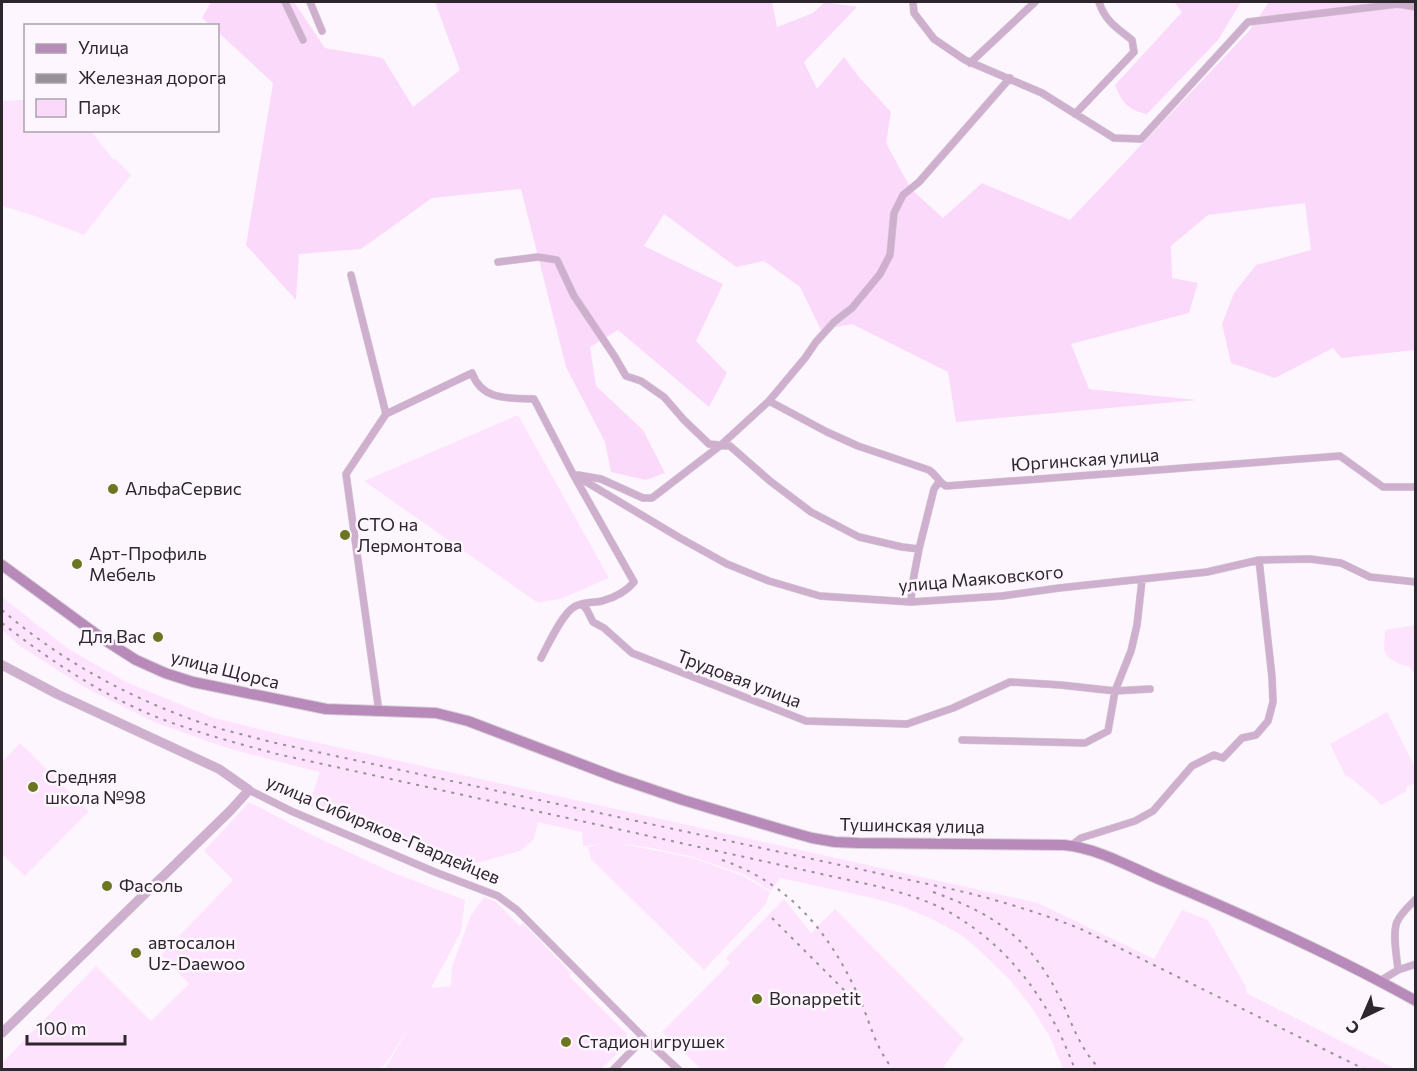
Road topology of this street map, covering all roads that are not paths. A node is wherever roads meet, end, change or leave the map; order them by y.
1 (285, 2) edge
2 (310, 2) edge
3 (913, 2) edge
4 (1035, 2) edge
5 (1099, 2) edge
6 (1416, 7) edge
7 (322, 31) dead end
8 (303, 40) dead end
9 (970, 63) junction
10 (1010, 78) junction
11 (1075, 114) junction
12 (498, 262) dead end
13 (351, 275) dead end
14 (770, 401) junction
15 (386, 414) junction
16 (721, 445) junction
17 (573, 474) junction
18 (939, 482) junction
19 (1416, 487) edge
20 (919, 549) junction
21 (1259, 560) junction
22 (2, 565) edge
23 (1142, 580) junction
24 (1416, 582) edge
25 (911, 602) junction
26 (582, 604) junction
27 (541, 658) dead end
28 (2, 665) edge
29 (1150, 689) dead end
30 (1115, 691) junction
31 (379, 712) junction
32 (436, 713) joint
33 (962, 740) dead end
34 (249, 790) junction
35 (1072, 845) junction
36 (1416, 899) edge
37 (1416, 964) edge
38 (1398, 970) junction
39 (1380, 981) junction
40 (1416, 1001) edge
41 (2, 1034) edge
42 (644, 1038) junction
43 (613, 1070) edge
44 (679, 1070) edge

1 - 8 street
2 - 7 street
3 - 9 street
4 - 9 street
5 - 11 street
6 - 11 street
9 - 10 street
10 - 11 street
10 - 14 street
12 - 16 street
13 - 15 street
14 - 16 street
14 - 18 street
15 - 17 street
15 - 31 street
16 - 17 street
16 - 20 street
17 - 25 street, улица Маяковского
17 - 26 street
18 - 19 street, Юргинская улица
18 - 20 street
20 - 25 street
21 - 23 street, улица Маяковского
21 - 24 street, улица Маяковского
21 - 35 street
22 - 31 main road, улица Щорса
23 - 25 street, улица Маяковского
23 - 30 street
26 - 27 street
26 - 30 street, Трудовая улица
28 - 34 street, улица Сибиряков-Гвардейцев
29 - 30 street, Трудовая улица
30 - 33 street
31 - 32 main road, улица Щорса
32 - 35 main road, Тушинская улица
34 - 41 street
34 - 42 street, улица Сибиряков-Гвардейцев
35 - 39 main road, Тушинская улица
36 - 38 street
37 - 38 street
38 - 39 street
39 - 40 main road, Тушинская улица
42 - 43 street
42 - 44 street, улица Сибиряков-Гвардейцев

